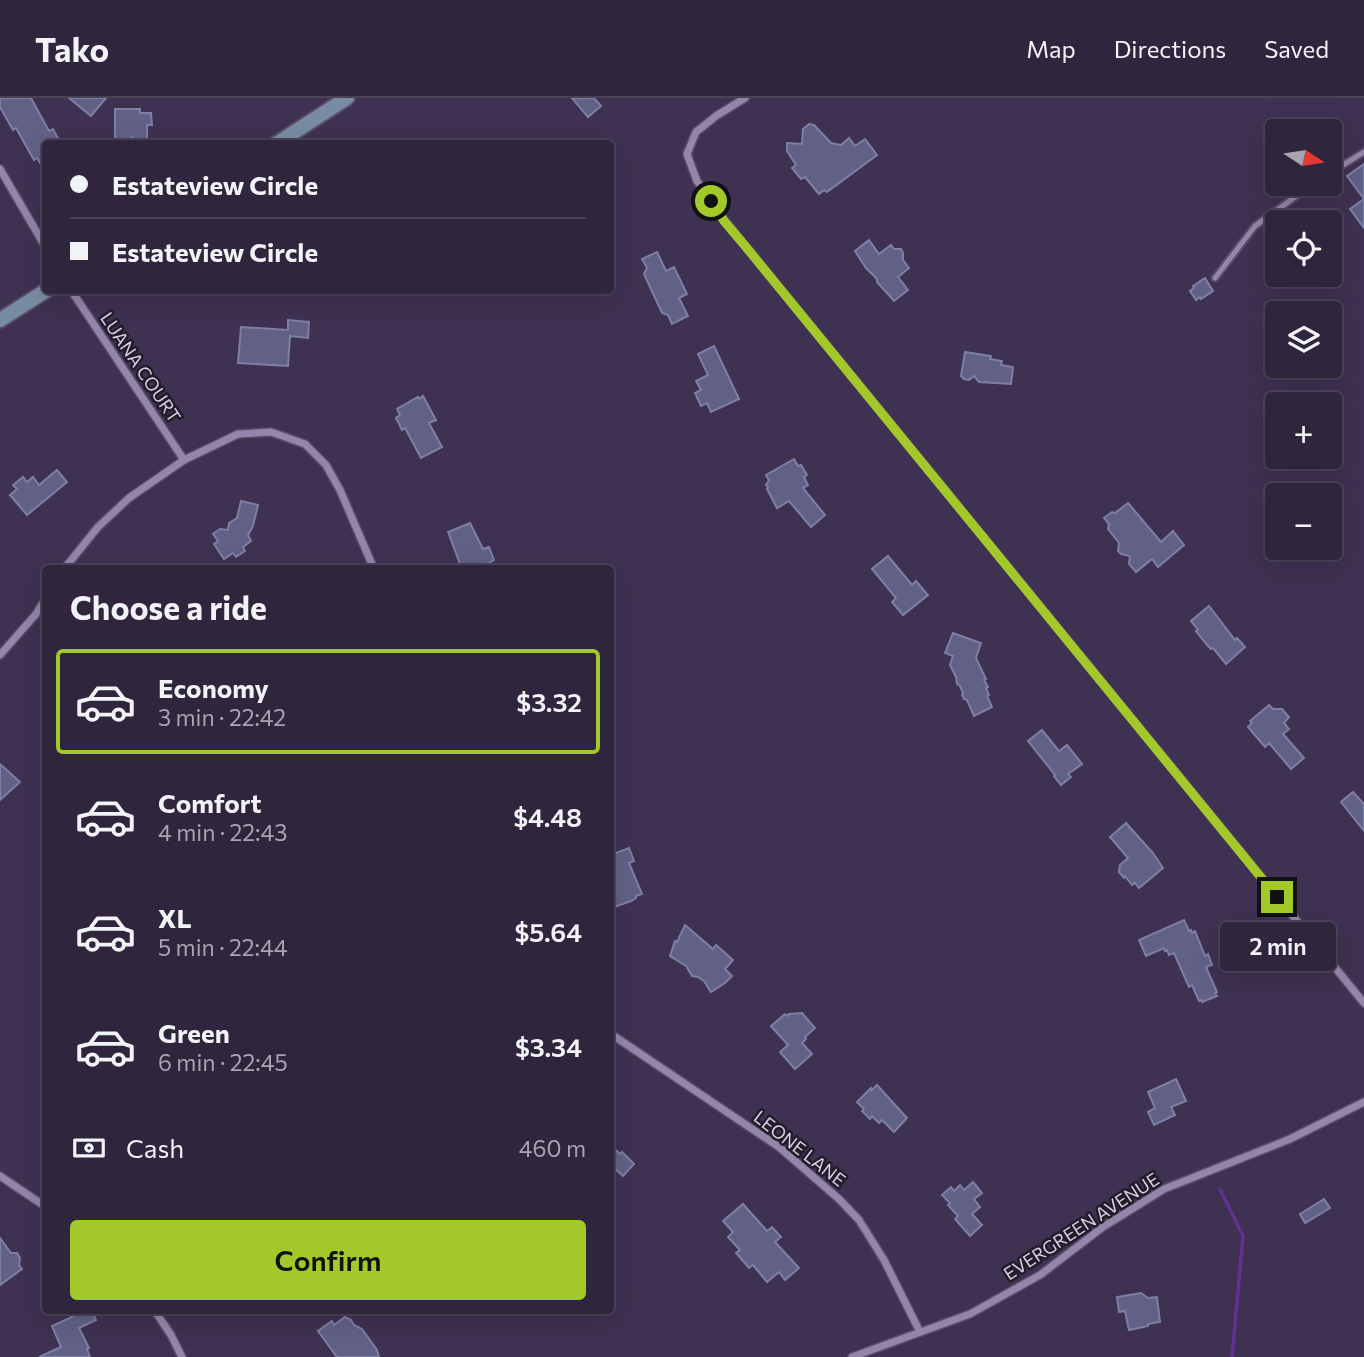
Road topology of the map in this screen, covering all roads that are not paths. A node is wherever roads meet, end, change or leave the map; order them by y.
1 (347, 98) edge
2 (745, 98) edge
3 (282, 140) edge
4 (1364, 152) edge
5 (1342, 166) edge
6 (0, 169) edge
7 (1296, 196) edge
8 (42, 241) edge
9 (1215, 278) dead end
10 (42, 293) edge
11 (74, 294) edge
12 (0, 320) edge
13 (184, 460) junction
14 (67, 565) edge
15 (372, 565) edge
16 (42, 604) edge
17 (0, 656) edge
18 (1364, 1003) edge
19 (614, 1036) edge
20 (1364, 1102) edge
21 (0, 1177) edge
22 (42, 1204) edge
23 (157, 1314) edge
24 (920, 1332) junction
25 (182, 1357) edge
26 (852, 1357) edge

1 - 3 street
2 - 18 street
4 - 5 lane
6 - 8 street
7 - 9 lane
10 - 12 street
11 - 13 street, LUANA COURT
13 - 14 street
13 - 15 street
16 - 17 street
19 - 24 street, LEONE LANE
20 - 24 street, EVERGREEN AVENUE
21 - 22 street
23 - 25 street
24 - 26 street, EVERGREEN AVENUE

